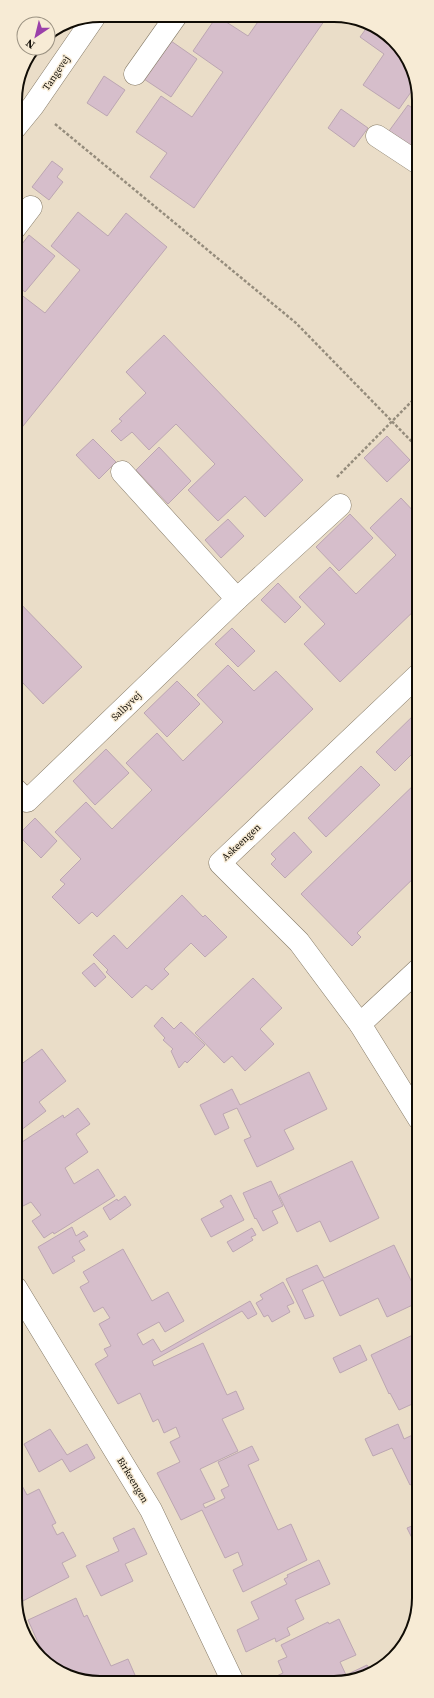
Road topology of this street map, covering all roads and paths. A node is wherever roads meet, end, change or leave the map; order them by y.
1 (91, 22) edge
2 (172, 22) edge
3 (135, 74) dead end
4 (33, 106) junction
5 (22, 119) edge
6 (377, 136) dead end
7 (412, 160) edge
8 (31, 207) dead end
9 (22, 219) edge
10 (412, 401) edge
11 (392, 421) junction
12 (412, 442) edge
13 (122, 472) dead end
14 (339, 506) joint
15 (237, 599) junction
16 (412, 681) edge
17 (22, 796) edge
18 (412, 976) edge
19 (360, 1024) junction
20 (412, 1108) edge
21 (22, 1298) edge
22 (230, 1676) edge

1 - 4 street, Tangevej
2 - 3 street
4 - 5 street, Tangevej
4 - 11 path
6 - 7 street
8 - 9 street
10 - 11 path
11 - 12 path
11 - 14 path
13 - 15 street
14 - 15 street, Salbyvej
15 - 17 street, Salbyvej
16 - 19 street, Askeengen
18 - 19 street
19 - 20 street, Askeengen
21 - 22 street, Birkeengen

